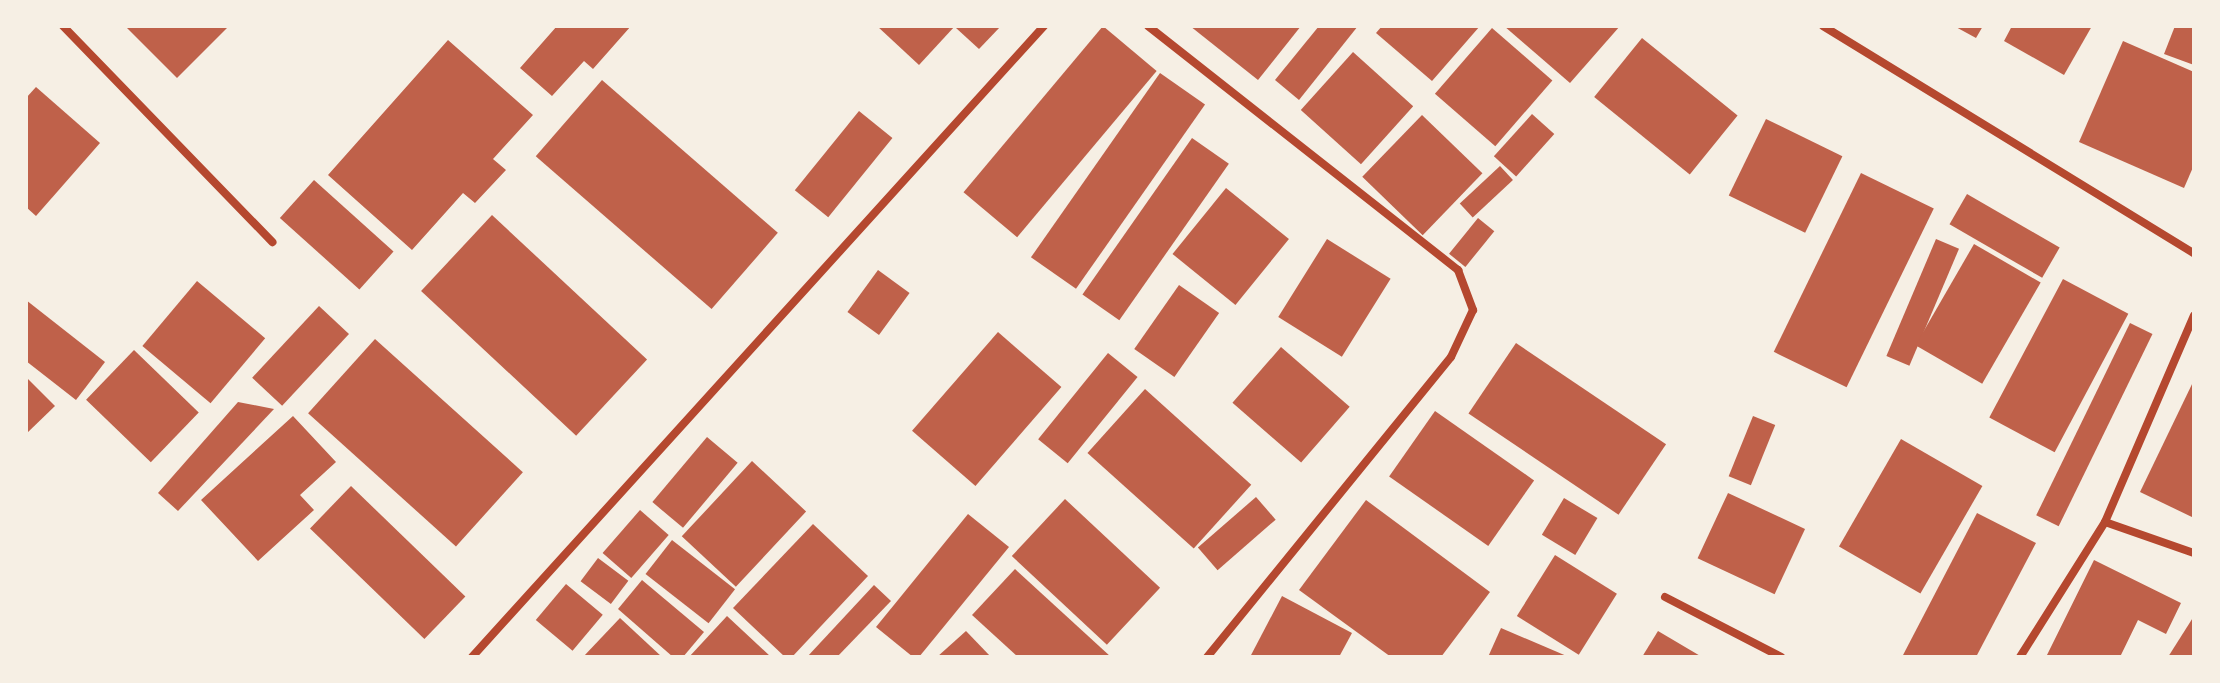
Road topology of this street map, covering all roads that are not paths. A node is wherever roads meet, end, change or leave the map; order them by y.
1 (63, 26) edge
2 (1044, 26) edge
3 (1148, 26) edge
4 (1823, 26) edge
5 (272, 242) dead end
6 (2194, 253) edge
7 (2194, 315) edge
8 (2105, 522) junction
9 (2194, 553) edge
10 (1665, 597) dead end
11 (472, 657) edge
12 (1207, 657) edge
13 (1781, 657) edge
14 (2020, 657) edge

1 - 5 street
2 - 11 street
3 - 12 street
4 - 6 street
7 - 8 street
8 - 9 street
8 - 14 street
10 - 13 street

